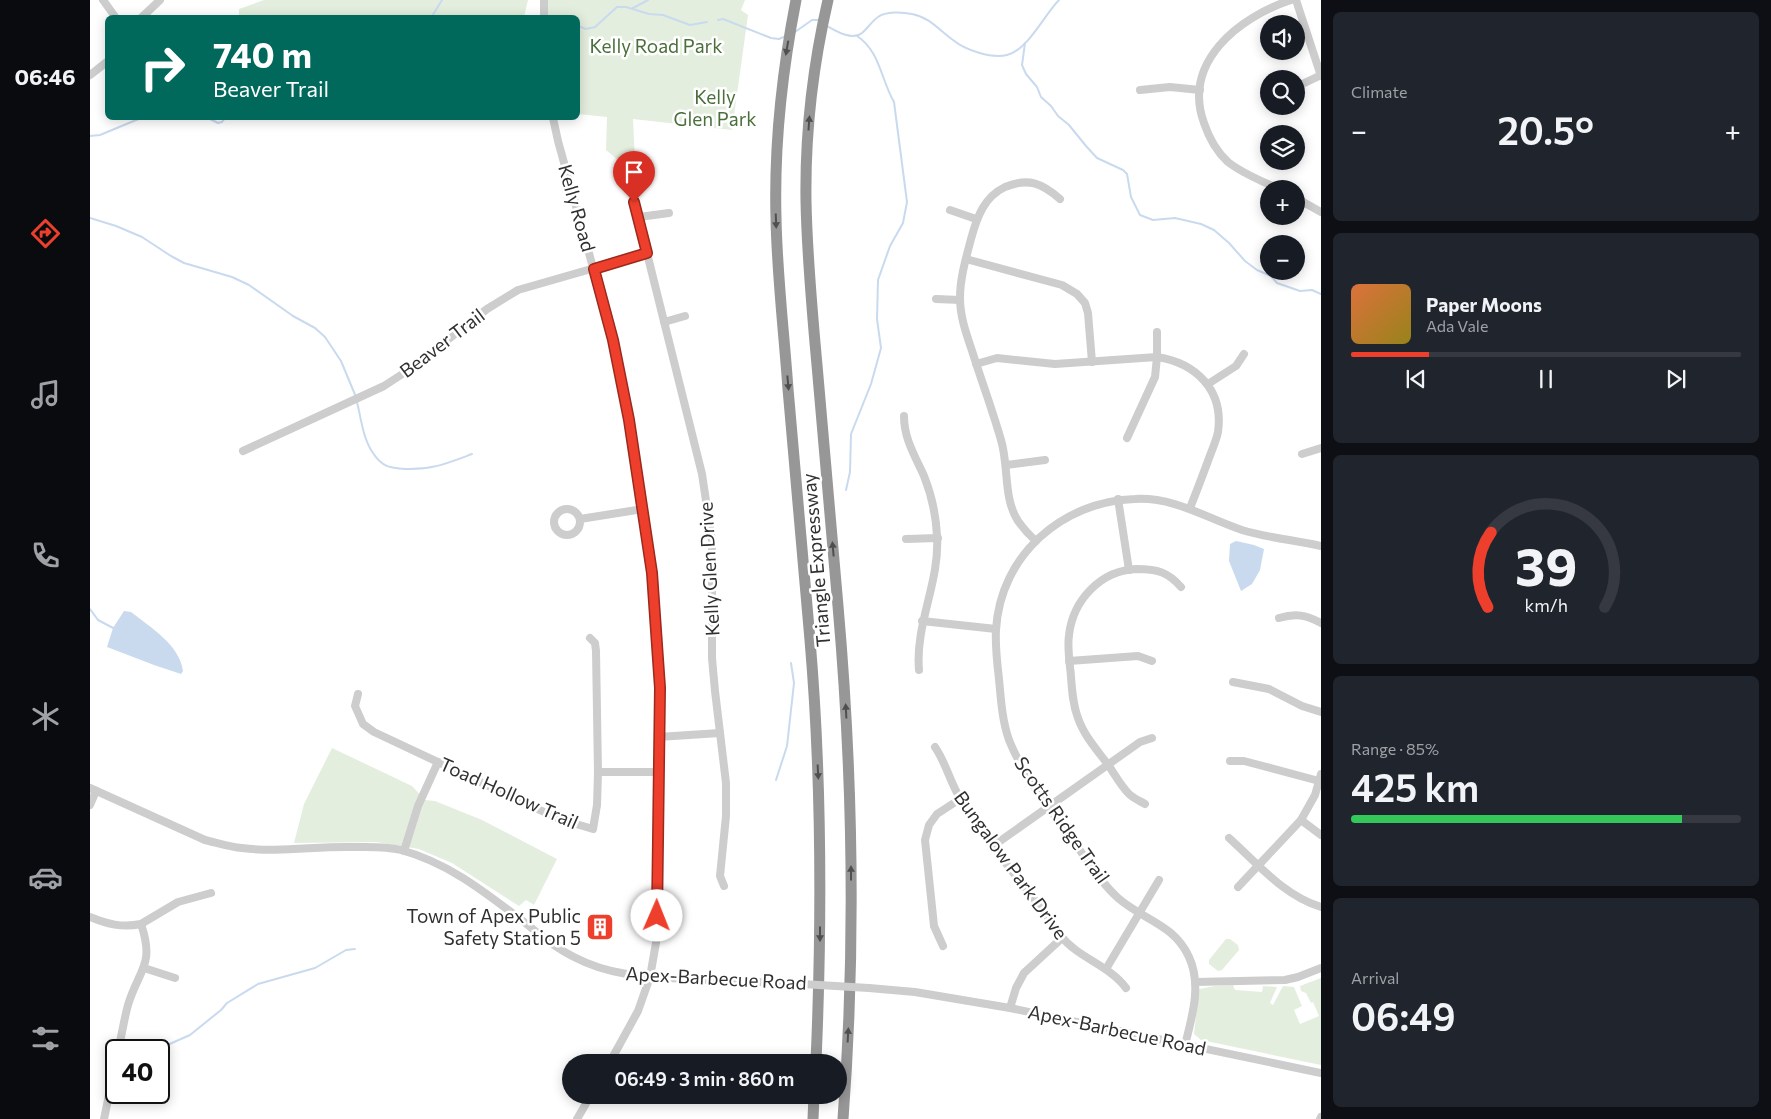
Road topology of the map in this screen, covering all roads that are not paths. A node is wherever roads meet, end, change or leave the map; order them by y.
1 (103, 0) edge
2 (160, 0) edge
3 (544, 0) edge
4 (796, 0) edge
5 (828, 0) edge
6 (1291, 0) edge
7 (1296, 0) edge
8 (114, 15) edge
9 (145, 15) edge
10 (544, 15) edge
11 (105, 63) edge
12 (90, 75) edge
13 (1321, 75) edge
14 (1305, 83) edge
15 (1140, 90) dead end
16 (1200, 90) junction
17 (553, 120) edge
18 (634, 170) dead end
19 (1261, 180) edge
20 (1060, 199) dead end
21 (1305, 203) edge
22 (950, 210) dead end
23 (1321, 212) edge
24 (669, 213) dead end
25 (639, 217) junction
26 (976, 220) junction
27 (647, 253) junction
28 (966, 259) junction
29 (594, 269) junction
30 (936, 300) dead end
31 (960, 300) junction
32 (685, 316) dead end
33 (664, 322) junction
34 (1157, 332) dead end
35 (1244, 354) dead end
36 (1157, 357) junction
37 (1092, 362) junction
38 (976, 364) junction
39 (1208, 384) junction
40 (904, 416) dead end
41 (1127, 438) dead end
42 (1321, 448) edge
43 (243, 452) dead end
44 (1302, 454) dead end
45 (1045, 460) dead end
46 (1006, 464) junction
47 (1118, 499) junction
48 (1190, 508) junction
49 (643, 509) junction
50 (580, 519) dead end
51 (938, 538) junction
52 (906, 539) dead end
53 (1036, 541) junction
54 (1321, 546) edge
55 (1129, 570) junction
56 (1181, 586) dead end
57 (1279, 618) dead end
58 (922, 621) junction
59 (1321, 623) edge
60 (996, 630) junction
61 (590, 638) dead end
62 (1069, 661) junction
63 (1152, 661) dead end
64 (919, 670) dead end
65 (1233, 682) dead end
66 (358, 694) dead end
67 (1321, 712) edge
68 (720, 733) junction
69 (658, 737) junction
70 (1152, 738) dead end
71 (935, 748) dead end
72 (1230, 760) dead end
73 (438, 762) junction
74 (1108, 765) junction
75 (598, 772) junction
76 (659, 772) junction
77 (1320, 778) edge
78 (93, 790) edge
79 (960, 799) junction
80 (1145, 804) dead end
81 (90, 806) edge
82 (1049, 807) junction
83 (1301, 820) junction
84 (1321, 835) edge
85 (1229, 838) dead end
86 (993, 846) junction
87 (404, 851) junction
88 (1260, 865) junction
89 (1159, 880) dead end
90 (724, 886) dead end
91 (1238, 887) dead end
92 (210, 893) dead end
93 (1321, 907) edge
94 (1139, 912) junction
95 (90, 917) edge
96 (140, 924) junction
97 (1062, 938) junction
98 (943, 946) dead end
99 (144, 968) junction
100 (1321, 968) edge
101 (1106, 969) junction
102 (650, 977) junction
103 (175, 978) dead end
104 (1196, 982) junction
105 (1126, 988) dead end
106 (1010, 1008) junction
107 (120, 1039) edge
108 (1185, 1045) junction
109 (614, 1054) edge
110 (816, 1054) edge
111 (1321, 1073) edge
112 (107, 1104) edge
113 (586, 1104) edge
114 (813, 1104) edge
115 (104, 1119) edge
116 (578, 1119) edge
117 (812, 1119) edge
118 (844, 1119) edge

1 - 8 street
2 - 9 street
3 - 10 street
4 -> 110 highway, Triangle Expressway
118 -> 5 highway, Triangle Expressway
6 - 16 street
7 - 13 street
11 - 12 street
13 - 14 street
15 - 16 street
16 - 19 street
17 - 29 street, Kelly Road
18 - 25 street, Kelly Glen Drive
20 - 26 street
21 - 23 street
22 - 26 street
24 - 25 street
25 - 27 street, Kelly Glen Drive
26 - 28 street
27 - 29 street, Beaver Trail
27 - 33 street, Kelly Glen Drive
28 - 31 street
28 - 37 street
29 - 43 street, Beaver Trail
29 - 49 street, Kelly Road
30 - 31 street
31 - 38 street
32 - 33 street
33 - 68 street, Kelly Glen Drive
34 - 36 street
35 - 39 street
36 - 37 street
36 - 39 street
36 - 41 street
37 - 38 street
38 - 46 street
39 - 48 street
40 - 51 street
42 - 44 street
45 - 46 street
46 - 53 street
47 - 48 street, Scotts Ridge Trail
47 - 53 street, Scotts Ridge Trail
47 - 55 street
48 - 54 street, Scotts Ridge Trail
49 - 50 street
49 - 69 street, Kelly Road
51 - 52 street
51 - 58 street
53 - 60 street, Scotts Ridge Trail
55 - 56 street
55 - 62 street
57 - 59 street
58 - 60 street
58 - 64 street
60 - 82 street, Scotts Ridge Trail
61 - 75 street, Toad Hollow Trail
62 - 63 street
62 - 74 street
65 - 67 street
66 - 73 street, Toad Hollow Trail
68 - 69 street
68 - 90 street, Kelly Glen Drive
69 - 76 street, Kelly Road
70 - 74 street
71 - 79 street, Bungalow Park Drive
72 - 77 street
73 - 75 street, Toad Hollow Trail
73 - 87 street
74 - 80 street
74 - 82 street
75 - 76 street
76 - 102 street, Kelly Road
77 - 83 street
78 - 81 street
78 - 87 street, Apex-Barbecue Road
79 - 86 street, Bungalow Park Drive
79 - 98 street
82 - 86 street
82 - 94 street, Scotts Ridge Trail
83 - 84 street
83 - 88 street
85 - 88 street
86 - 97 street, Bungalow Park Drive
87 - 102 street, Apex-Barbecue Road
88 - 91 street
88 - 93 street
89 - 94 street
92 - 96 street
94 - 101 street
94 - 104 street, Scotts Ridge Trail
95 - 96 street
96 - 99 street
97 - 101 street, Bungalow Park Drive
97 - 106 street
99 - 103 street
99 - 107 street
100 - 104 street
101 - 105 street, Bungalow Park Drive
102 - 106 street, Apex-Barbecue Road, bridge
102 - 109 street, Kelly Road
104 - 108 street, Scotts Ridge Trail
106 - 108 street, Apex-Barbecue Road
108 - 111 street, Apex-Barbecue Road
112 - 115 street
113 - 116 street
114 - 117 highway

